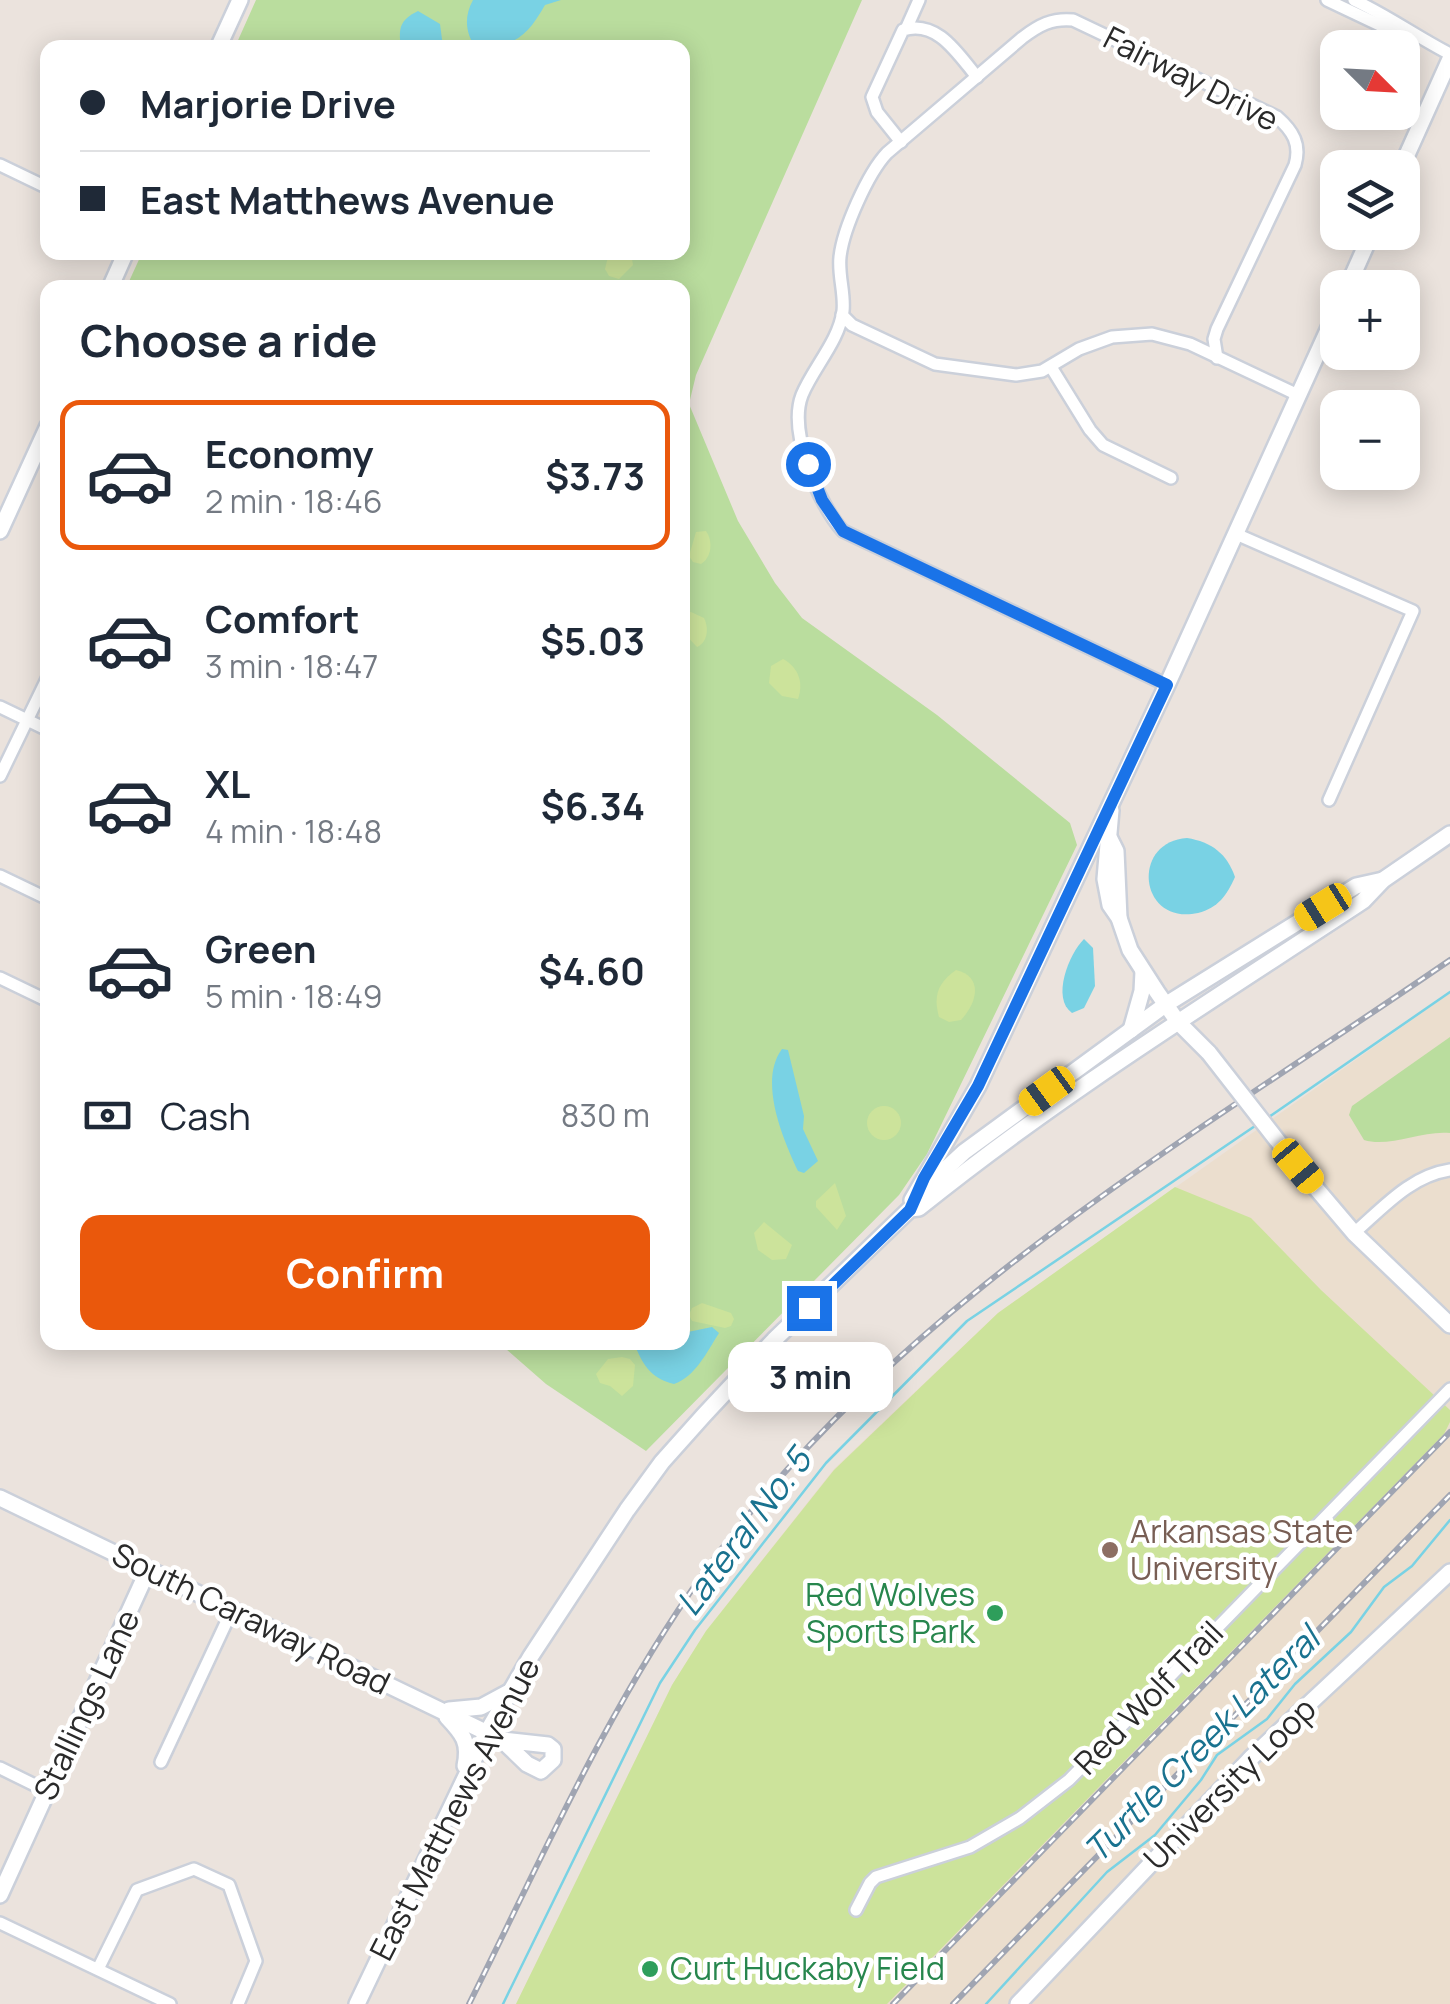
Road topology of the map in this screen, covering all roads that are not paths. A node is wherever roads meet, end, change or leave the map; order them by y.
1 (240, 0) edge
2 (919, 0) edge
3 (1327, 0) edge
4 (1354, 0) edge
5 (907, 28) junction
6 (1402, 29) junction
7 (222, 40) edge
8 (1450, 57) edge
9 (977, 77) junction
10 (900, 142) junction
11 (1409, 150) edge
12 (0, 165) edge
13 (40, 184) edge
14 (842, 316) junction
15 (1320, 347) edge
16 (1217, 358) junction
17 (1051, 367) junction
18 (1298, 395) junction
19 (40, 444) edge
20 (1171, 478) dead end
21 (0, 532) edge
22 (1236, 534) junction
23 (1167, 685) junction
24 (40, 693) edge
25 (0, 707) edge
26 (26, 720) junction
27 (40, 726) edge
28 (0, 776) edge
29 (1329, 800) dead end
30 (1111, 801) junction
31 (1450, 834) edge
32 (0, 876) edge
33 (1384, 880) junction
34 (40, 895) edge
35 (1143, 971) junction
36 (0, 978) edge
37 (40, 996) edge
38 (1165, 1004) junction
39 (1178, 1022) junction
40 (1130, 1030) junction
41 (1450, 1170) edge
42 (911, 1205) junction
43 (1354, 1233) junction
44 (1447, 1323) edge
45 (1450, 1389) edge
46 (0, 1498) edge
47 (148, 1570) junction
48 (1450, 1572) edge
49 (232, 1610) junction
50 (513, 1686) junction
51 (441, 1710) junction
52 (494, 1736) junction
53 (161, 1762) dead end
54 (0, 1768) edge
55 (461, 1786) junction
56 (48, 1791) junction
57 (0, 1895) edge
58 (856, 1910) dead end
59 (0, 1923) edge
60 (98, 1969) junction
61 (170, 2004) edge
62 (238, 2004) edge
63 (356, 2004) edge
64 (1018, 2004) edge

1 - 7 street
2 - 5 street
3 - 6 street
4 - 6 street
5 - 9 street
5 - 10 street
6 - 8 street
8 - 11 street
9 - 10 street, Fairway Drive
9 - 16 street, Fairway Drive
10 - 14 street, Fairway Drive
12 - 13 street
14 - 17 street
14 - 23 street
15 - 18 street
16 - 17 street
16 - 18 street
17 - 20 street
18 - 22 street
19 - 21 street
22 - 23 street
22 - 29 street
23 - 30 street
24 - 26 street
25 - 26 street
26 - 27 street
26 - 28 street
30 - 35 street
30 - 42 street
31 - 33 street
32 - 34 street
33 - 38 street
33 - 39 street
35 - 38 street
35 - 40 street
36 - 37 street
38 - 39 street
38 - 40 street
39 - 42 street
39 - 43 street, bridge
40 - 42 street
41 - 43 street
42 - 50 street, East Matthews Avenue
43 - 44 street
45 - 58 street, Red Wolf Trail
46 - 47 street, South Caraway Road
47 - 49 street, South Caraway Road
47 - 56 street, Stallings Lane
48 - 64 street, University Loop
49 - 51 street, South Caraway Road
49 - 53 street
50 - 51 street
50 - 52 street, East Matthews Avenue
51 - 52 street, South Caraway Road
51 - 55 street
52 - 55 street, East Matthews Avenue
54 - 56 street
55 - 63 street, East Matthews Avenue
56 - 57 street, Stallings Lane
59 - 60 street
60 - 61 street
60 - 62 street

